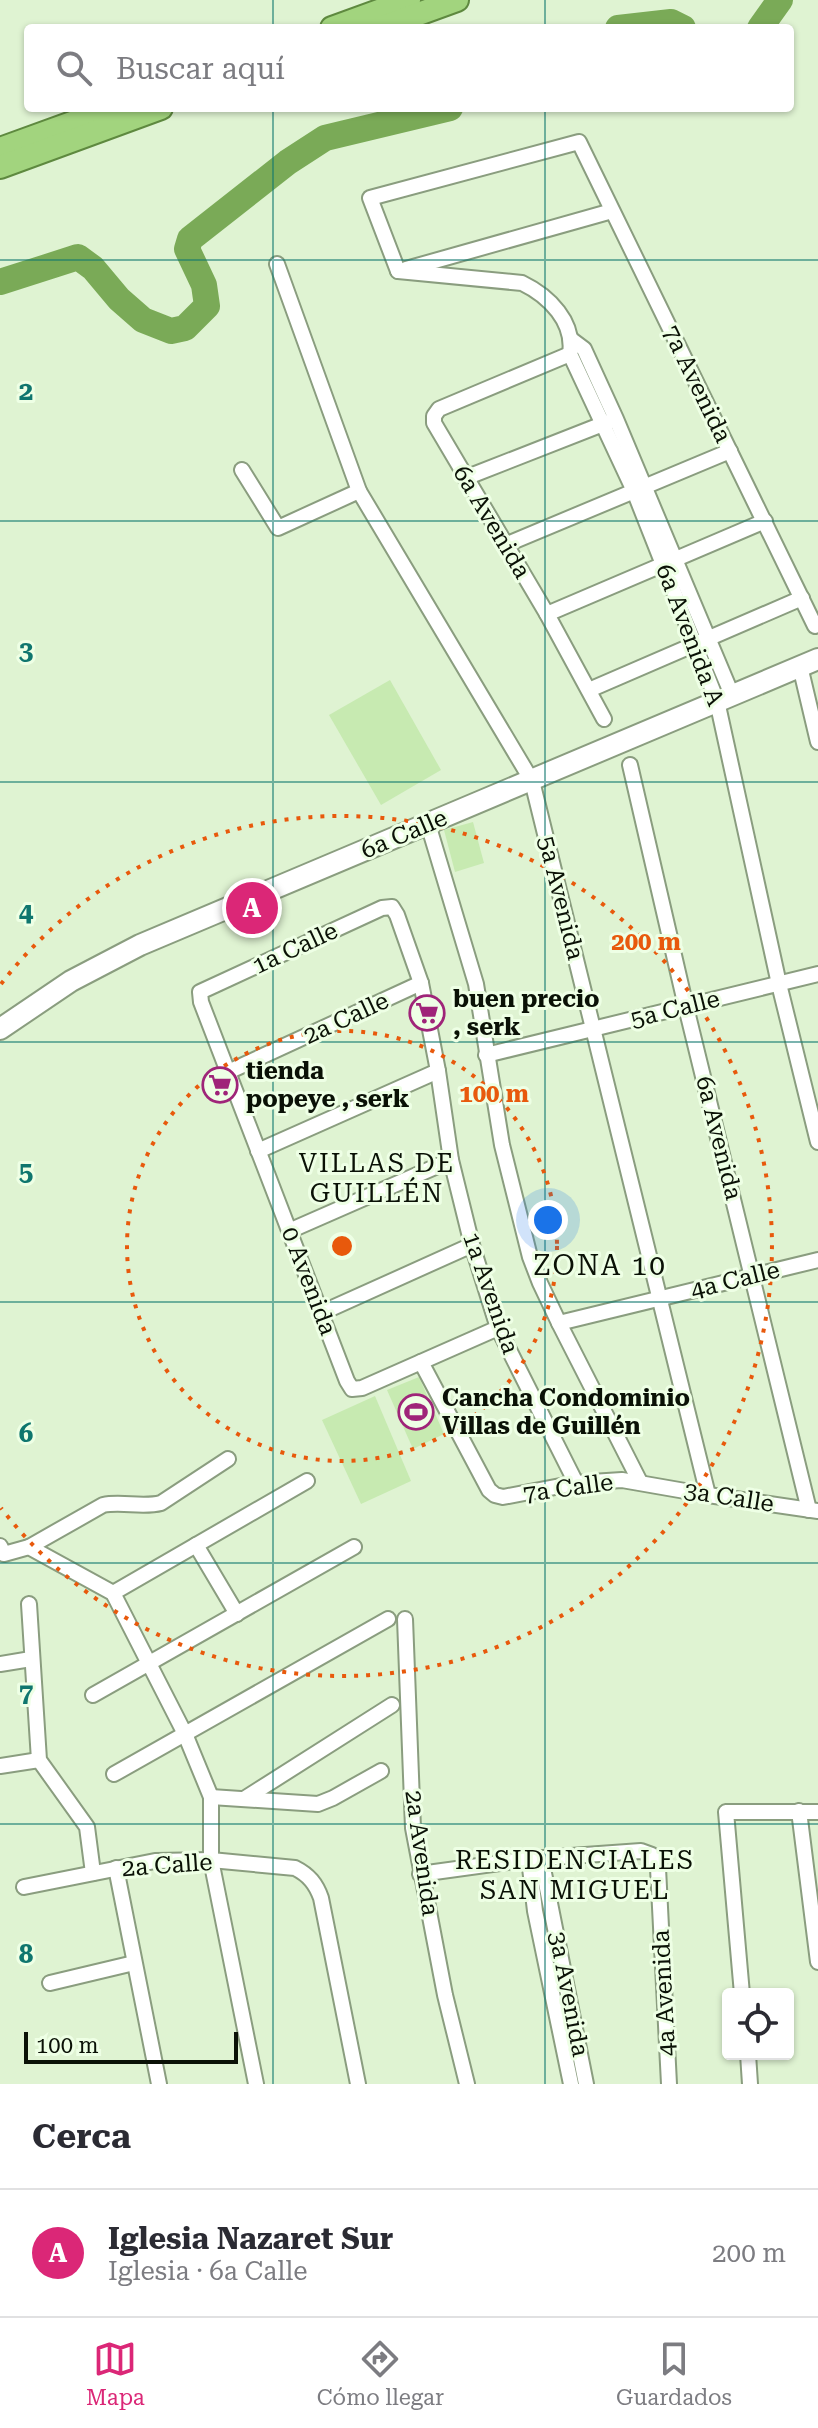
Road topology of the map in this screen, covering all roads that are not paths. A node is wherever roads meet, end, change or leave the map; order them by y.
1 (409, 0) edge
2 (457, 0) edge
3 (343, 24) edge
4 (391, 24) edge
5 (102, 112) edge
6 (150, 112) edge
7 (0, 149) edge
8 (0, 167) edge
9 (612, 211) junction
10 (277, 264) dead end
11 (398, 271) junction
12 (575, 348) junction
13 (610, 421) junction
14 (730, 451) junction
15 (242, 470) dead end
16 (465, 478) junction
17 (639, 489) junction
18 (359, 491) junction
19 (765, 521) junction
20 (505, 545) junction
21 (669, 562) junction
22 (802, 598) junction
23 (547, 614) junction
24 (815, 626) dead end
25 (702, 641) junction
26 (809, 662) edge
27 (589, 690) junction
28 (725, 698) junction
29 (604, 719) dead end
30 (818, 742) edge
31 (630, 765) dead end
32 (532, 781) junction
33 (428, 824) junction
34 (392, 907) joint
35 (818, 974) edge
36 (421, 983) junction
37 (779, 984) junction
38 (200, 992) joint
39 (686, 1007) junction
40 (0, 1029) edge
41 (594, 1029) junction
42 (486, 1055) junction
43 (438, 1071) junction
44 (228, 1072) junction
45 (818, 1142) edge
46 (258, 1151) junction
47 (451, 1160) junction
48 (289, 1231) junction
49 (472, 1245) junction
50 (818, 1260) edge
51 (753, 1276) junction
52 (659, 1299) junction
53 (321, 1313) junction
54 (559, 1323) junction
55 (498, 1328) junction
56 (421, 1362) junction
57 (228, 1459) dead end
58 (307, 1481) dead end
59 (640, 1482) junction
60 (576, 1483) junction
61 (708, 1495) junction
62 (814, 1510) edge
63 (196, 1545) junction
64 (0, 1546) edge
65 (29, 1547) junction
66 (354, 1547) dead end
67 (113, 1593) junction
68 (29, 1604) dead end
69 (237, 1614) junction
70 (388, 1619) dead end
71 (405, 1619) dead end
72 (31, 1659) junction
73 (0, 1664) edge
74 (150, 1664) junction
75 (93, 1695) dead end
76 (392, 1705) dead end
77 (185, 1734) junction
78 (39, 1760) junction
79 (0, 1766) edge
80 (381, 1771) dead end
81 (114, 1774) dead end
82 (211, 1797) junction
83 (243, 1799) junction
84 (817, 1810) edge
85 (799, 1811) junction
86 (535, 1858) junction
87 (211, 1860) junction
88 (116, 1868) junction
89 (93, 1873) junction
90 (420, 1874) junction
91 (24, 1887) dead end
92 (818, 1962) edge
93 (134, 1963) junction
94 (50, 1983) dead end
95 (741, 1988) edge
96 (571, 2005) junction
97 (554, 2008) junction
98 (748, 2060) edge
99 (159, 2084) edge
100 (256, 2084) edge
101 (358, 2084) edge
102 (467, 2084) edge
103 (571, 2084) edge
104 (586, 2084) edge
105 (669, 2084) edge
106 (750, 2084) edge

1 - 3 highway
2 - 4 highway
5 - 7 highway
6 - 8 highway
9 - 11 street
9 - 11 street, 7a Avenida
9 - 14 street, 7a Avenida
10 - 18 street, 5a Avenida
11 - 12 street, 6a Avenida A
12 - 13 street, 6a Avenida A
12 - 16 street, 6a Avenida
13 - 16 street
13 - 17 street, 6a Avenida A
14 - 17 street
14 - 19 street, 7a Avenida
15 - 18 street
16 - 20 street, 6a Avenida
17 - 20 street
17 - 21 street, 6a Avenida A
18 - 32 street, 5a Avenida
19 - 21 street
19 - 22 street, 7a Avenida
20 - 23 street, 6a Avenida
21 - 23 street
21 - 25 street, 6a Avenida A
22 - 24 street, 7a Avenida
22 - 25 street
23 - 27 street, 6a Avenida
25 - 27 street
25 - 28 street, 6a Avenida A
26 - 28 main road, 6a Calle
26 - 30 street
27 - 29 street, 6a Avenida
28 - 32 main road, 6a Calle
28 - 37 street, 6a Avenida A
31 - 39 street, 6a Avenida
32 - 33 main road, 6a Calle
32 - 41 street, 5a Avenida
33 - 40 main road, 6a Calle
33 - 42 street
34 - 36 street, 1a Avenida
34 - 38 street, 1a Calle
35 - 37 street, 5a Calle
36 - 43 street, 1a Avenida
36 - 44 street, 2a Calle
37 - 39 street, 5a Calle
37 - 45 street, 6a Avenida A
38 - 44 street, 0 Avenida
39 - 41 street, 5a Calle
39 - 51 street, 6a Avenida
41 - 42 street, 5a Calle
41 - 52 street, 5a Avenida
42 - 54 street
43 - 46 street
43 - 47 street, 1a Avenida
44 - 46 street, 0 Avenida
46 - 48 street, 0 Avenida
47 - 48 street
47 - 49 street, 1a Avenida
48 - 53 street, 0 Avenida
49 - 53 street
49 - 55 street, 1a Avenida
50 - 51 street, 4a Calle
51 - 52 street, 4a Calle
51 - 62 street, 6a Avenida
52 - 54 street, 4a Calle
52 - 61 street, 5a Avenida
53 - 56 street, 0 Avenida
54 - 59 street
55 - 56 street
55 - 60 street, 1a Avenida
56 - 60 street, 7a Calle
57 - 65 street
58 - 63 street
59 - 60 street, 7a Calle
59 - 61 street, 3a Calle
61 - 62 street, 3a Calle
63 - 67 street
63 - 69 street
64 - 65 street
65 - 67 street
66 - 69 street
67 - 74 street
68 - 72 street
69 - 74 street
70 - 77 street
71 - 90 street, 2a Avenida
72 - 73 street
72 - 78 street
74 - 75 street
74 - 77 street
76 - 83 street
77 - 81 street
77 - 82 street
78 - 79 street
78 - 89 street
80 - 83 street
82 - 83 street
82 - 87 street
84 - 85 street
85 - 92 street
85 - 95 street
86 - 90 street
86 - 96 street, 3a Avenida
86 - 97 street, 3a Avenida
86 - 105 street, 4a Avenida
87 - 88 street, 2a Calle
87 - 100 street
87 - 101 street, 2a Calle
88 - 89 street, 2a Calle
88 - 93 street
89 - 91 street, 2a Calle
90 - 102 street, 2a Avenida
93 - 94 street
93 - 99 street
96 - 97 street
96 - 104 street, 3a Avenida
97 - 103 street, 3a Avenida
98 - 106 street

